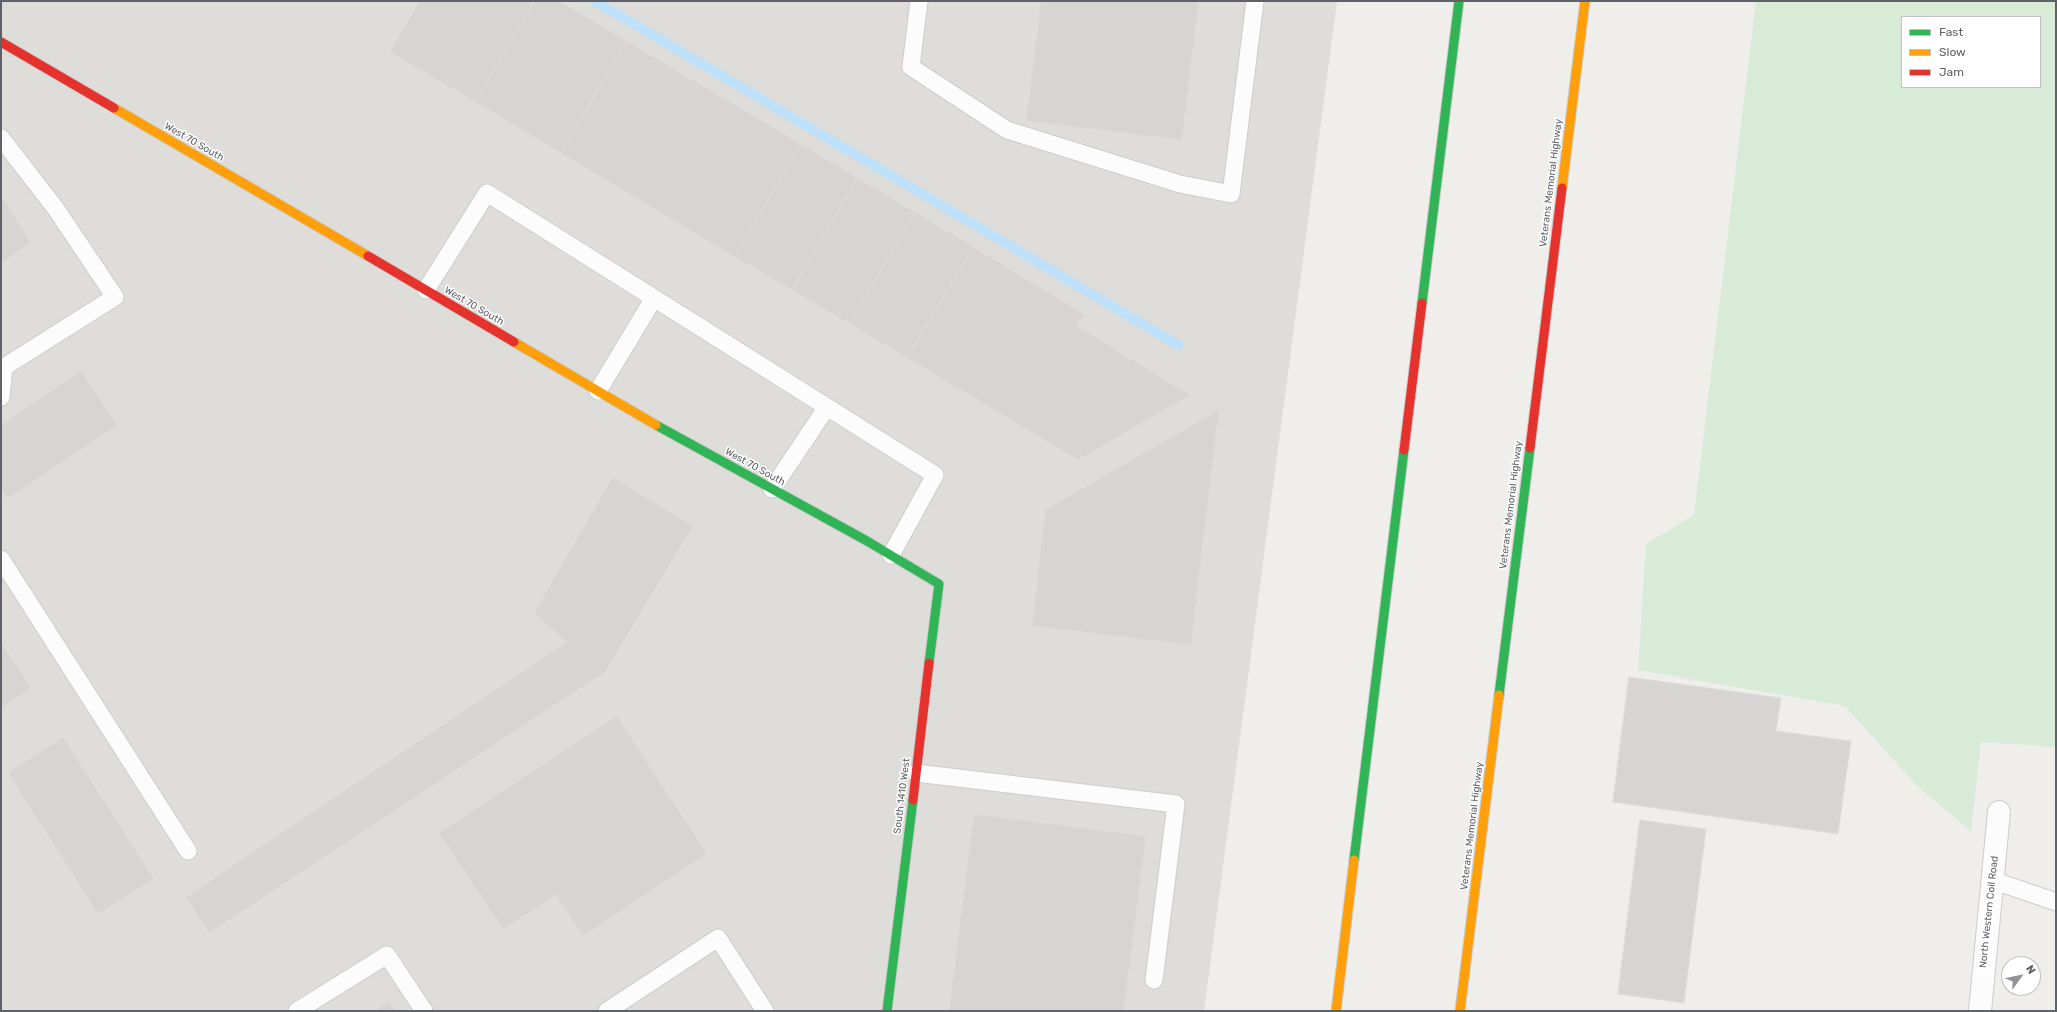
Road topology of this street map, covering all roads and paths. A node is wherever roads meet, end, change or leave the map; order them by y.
1 (919, 1) edge
2 (1255, 1) edge
3 (1459, 1) edge
4 (1585, 1) edge
5 (1, 42) edge
6 (1, 138) edge
7 (426, 290) junction
8 (654, 298) junction
9 (598, 391) junction
10 (1, 397) edge
11 (827, 407) junction
12 (772, 489) junction
13 (891, 555) junction
14 (1, 559) edge
15 (939, 584) joint
16 (916, 773) junction
17 (1999, 812) dead end
18 (188, 851) dead end
19 (1992, 880) junction
20 (2056, 902) edge
21 (1154, 980) dead end
22 (297, 1011) edge
23 (424, 1011) edge
24 (607, 1011) edge
25 (765, 1011) edge
26 (887, 1011) edge
27 (1336, 1011) edge
28 (1460, 1011) edge
29 (1980, 1011) edge

1 - 2 lane
3 - 27 main road
4 - 28 main road, Veterans Memorial Highway
5 - 7 main road, West 70 South
6 - 10 lane
7 - 8 lane
7 - 9 main road, West 70 South
8 - 9 lane
8 - 11 lane
9 - 12 main road, West 70 South
11 - 12 lane
11 - 13 lane
12 - 13 main road, West 70 South
13 - 15 main road, West 70 South
14 - 18 lane
15 - 16 main road, South 1410 West
16 - 21 lane
16 - 26 main road, South 1410 West
17 - 19 street, North Western Coil Road
19 - 20 lane
19 - 29 street, North Western Coil Road
22 - 23 lane
24 - 25 lane

